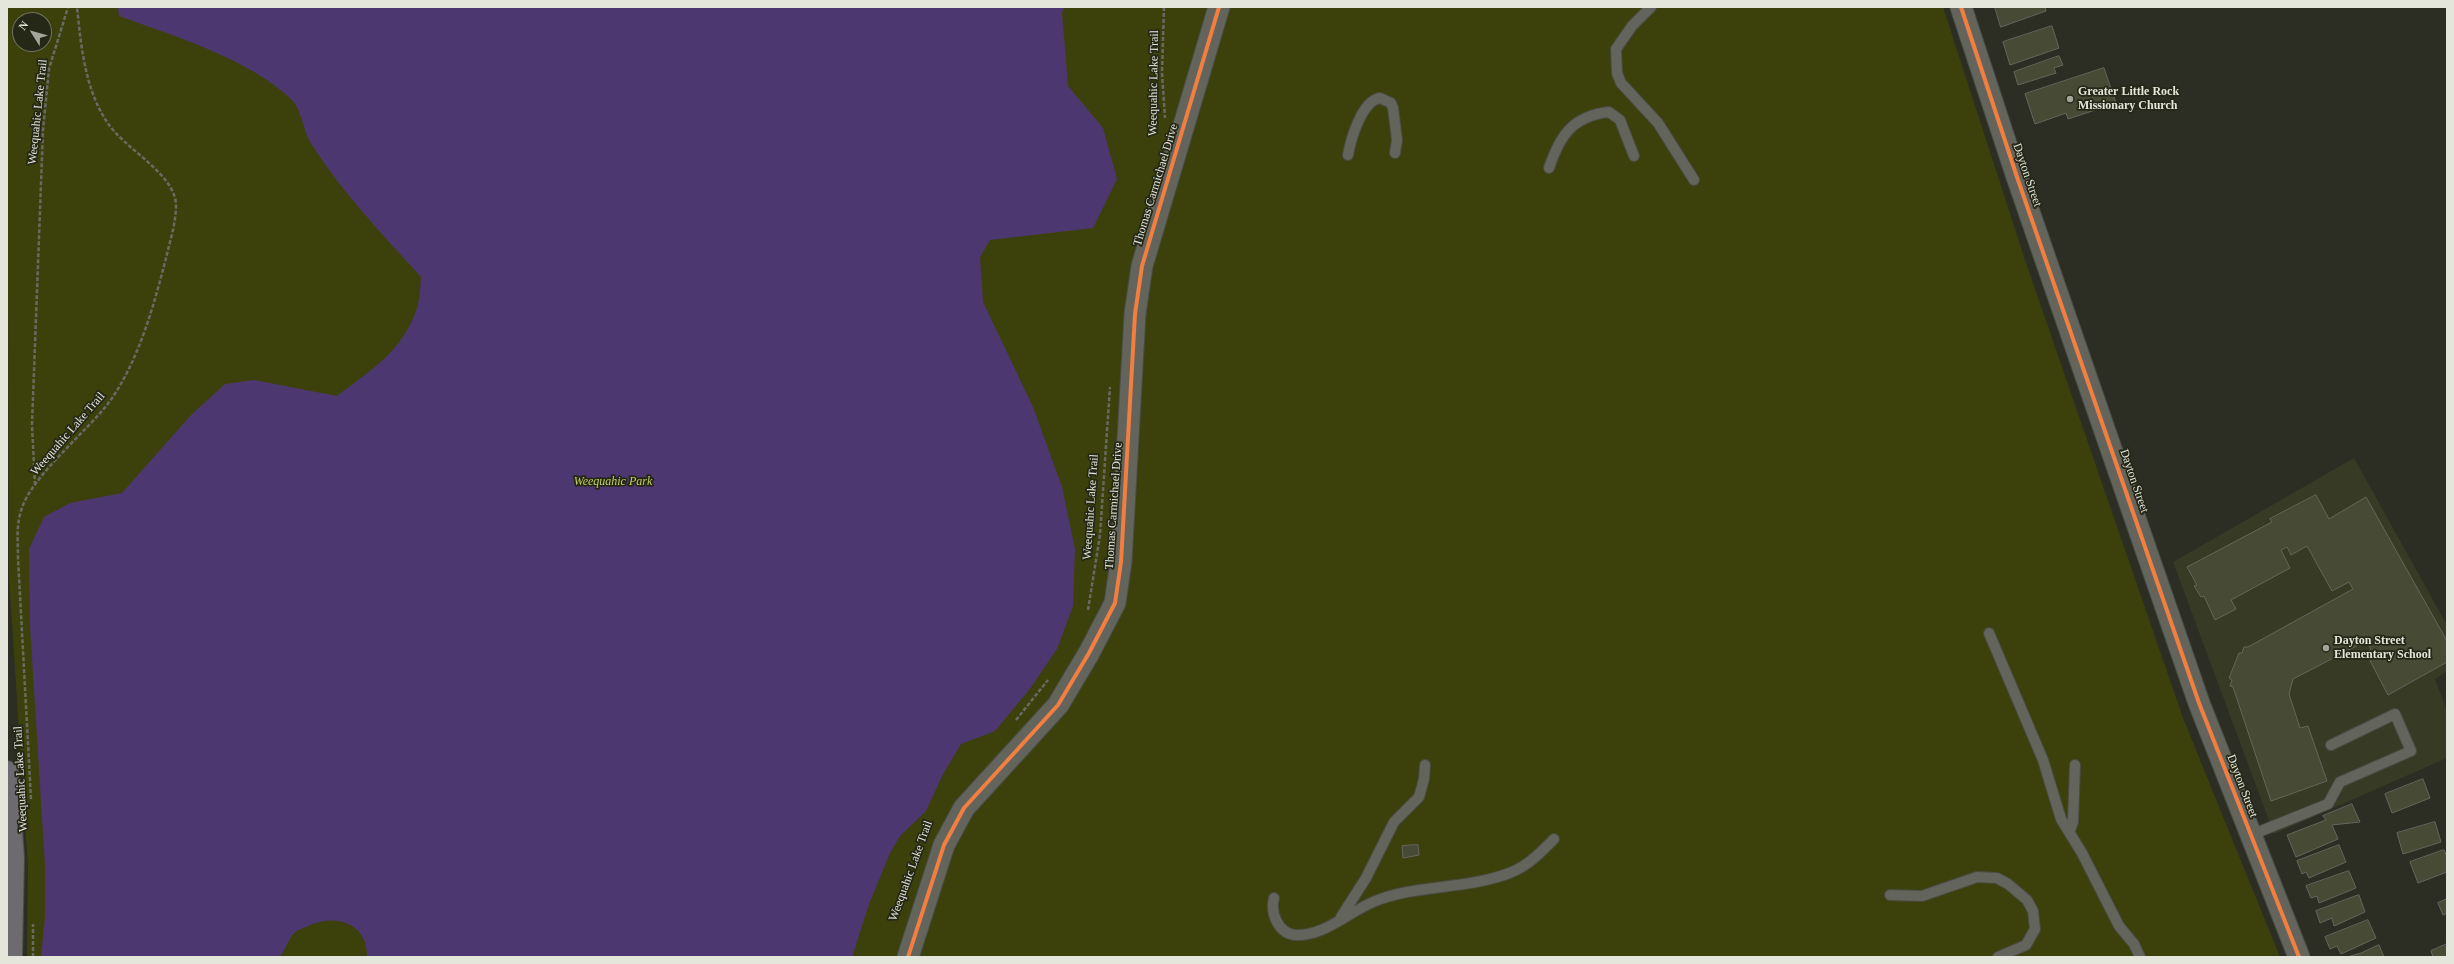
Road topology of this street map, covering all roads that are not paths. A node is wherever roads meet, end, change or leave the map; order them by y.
1 (1219, 7) edge
2 (1651, 7) edge
3 (1961, 7) edge
4 (1395, 153) dead end
5 (1348, 155) dead end
6 (1634, 156) dead end
7 (1549, 168) dead end
8 (1694, 180) dead end
9 (1989, 633) dead end
10 (2331, 745) dead end
11 (1425, 764) dead end
12 (2075, 765) dead end
13 (7, 772) edge
14 (2070, 830) junction
15 (2251, 835) junction
16 (1554, 839) dead end
17 (1890, 895) dead end
18 (1274, 898) dead end
19 (1338, 921) junction
20 (11, 957) edge
21 (908, 957) edge
22 (1998, 957) edge
23 (2140, 957) edge
24 (2299, 957) edge

1 - 21 street, Thomas Carmichael Drive
2 - 8 lane
3 - 15 street, Dayton Street
4 - 5 lane
6 - 7 lane
9 - 14 lane
10 - 15 lane
11 - 19 lane
12 - 14 lane
13 - 20 highway
14 - 23 lane
15 - 24 street, Dayton Street
16 - 19 lane
17 - 22 lane
18 - 19 lane

